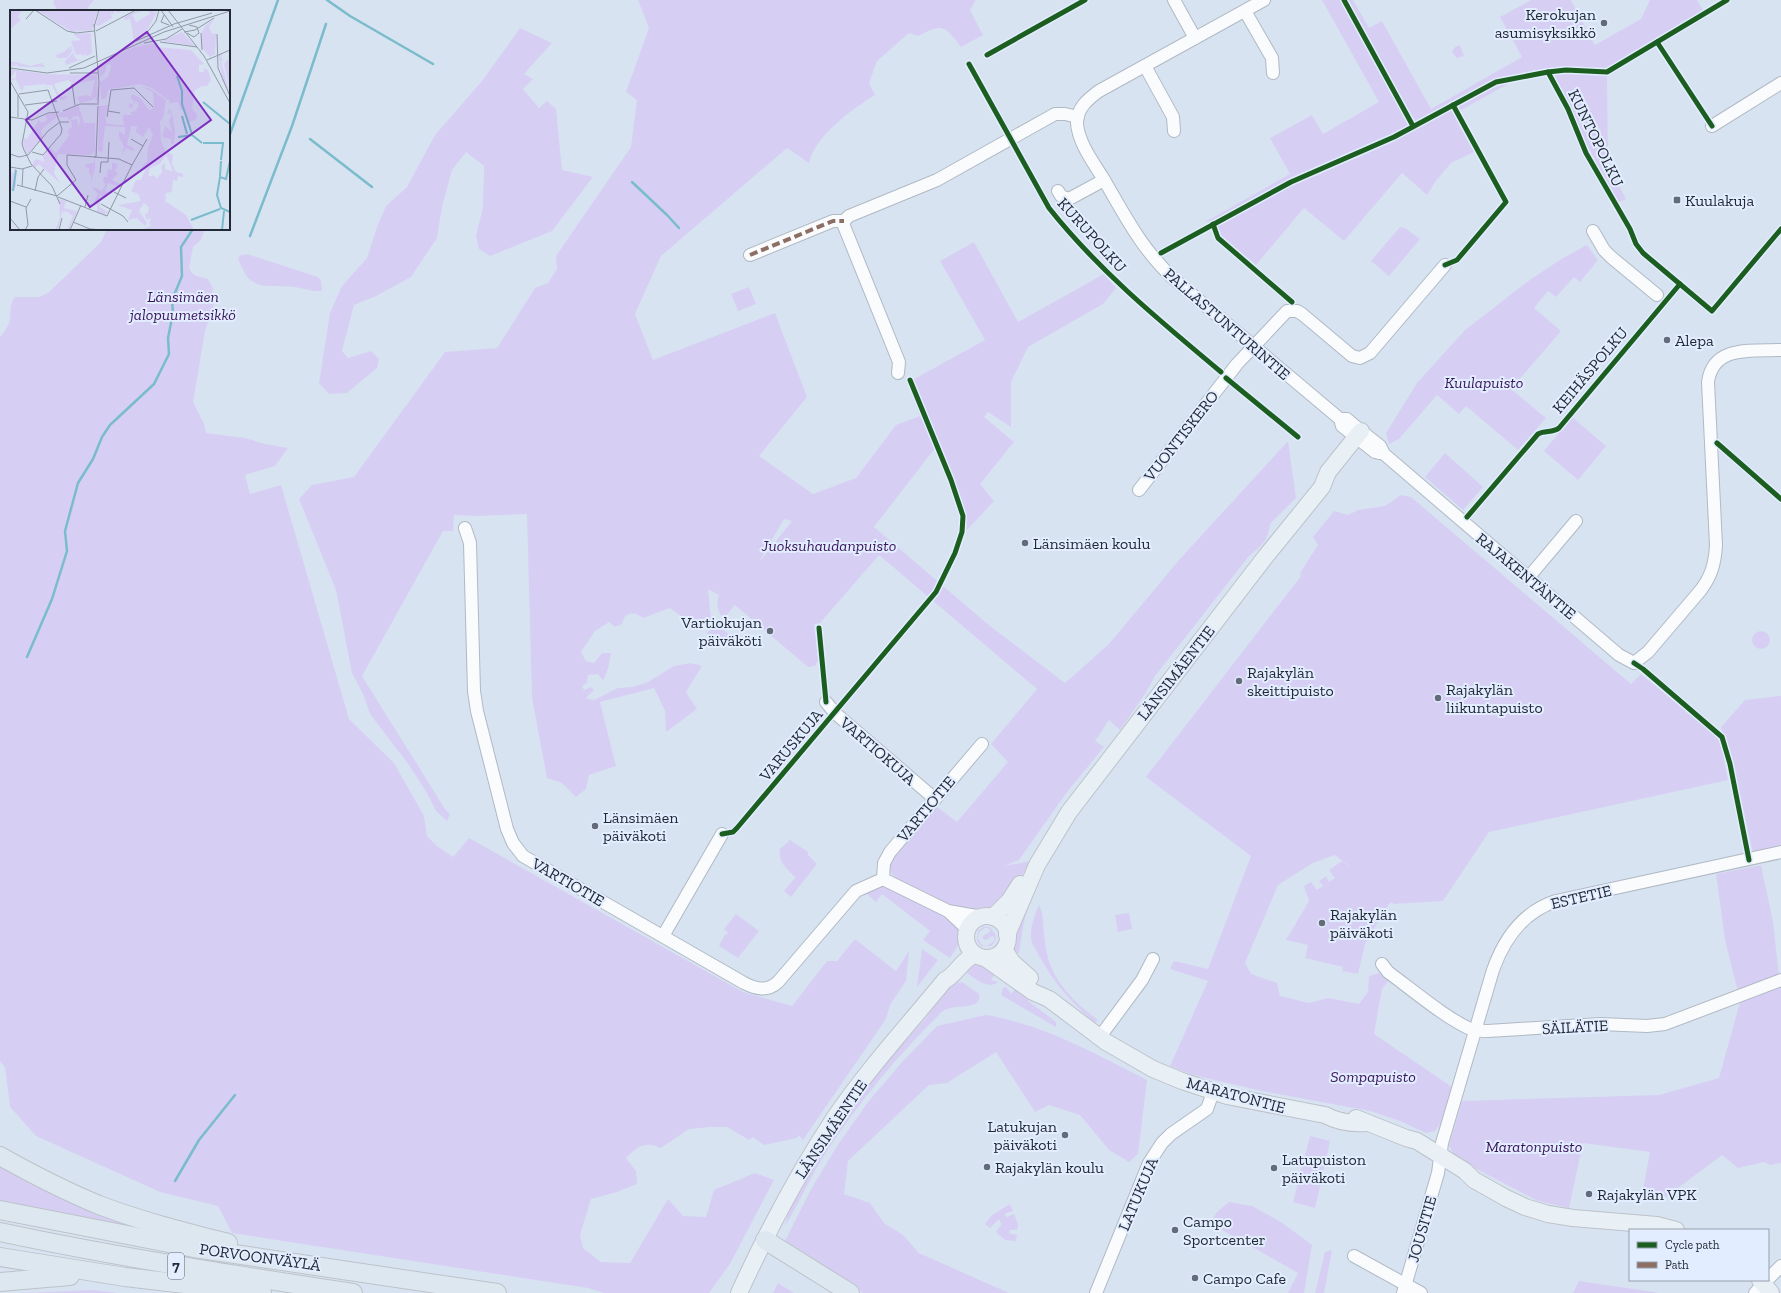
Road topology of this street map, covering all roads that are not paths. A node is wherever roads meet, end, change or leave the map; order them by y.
1 (1174, 0) edge
2 (1264, 0) edge
3 (1245, 11) junction
4 (1195, 38) junction
5 (1145, 66) junction
6 (1273, 73) dead end
7 (1781, 83) edge
8 (1078, 117) junction
9 (1712, 126) dead end
10 (1174, 131) dead end
11 (1104, 180) junction
12 (1058, 191) dead end
13 (844, 221) junction
14 (1593, 231) dead end
15 (750, 255) dead end
16 (1445, 265) dead end
17 (1657, 295) dead end
18 (1253, 347) junction
19 (1781, 350) edge
20 (898, 373) dead end
21 (1362, 437) junction
22 (1139, 490) dead end
23 (1576, 521) dead end
24 (465, 528) dead end
25 (1528, 578) junction
26 (826, 702) dead end
27 (982, 744) dead end
28 (935, 799) junction
29 (722, 834) dead end
30 (1781, 852) edge
31 (1037, 865) junction
32 (883, 879) junction
33 (948, 911) junction
34 (988, 917) junction
35 (966, 935) junction
36 (663, 936) junction
37 (1006, 942) junction
38 (980, 956) junction
39 (1153, 959) dead end
40 (1382, 964) dead end
41 (945, 980) junction
42 (1781, 980) edge
43 (1049, 1000) junction
44 (1476, 1031) junction
45 (1099, 1038) junction
46 (1213, 1092) junction
47 (0, 1149) edge
48 (0, 1156) edge
49 (1440, 1160) junction
50 (49, 1182) junction
51 (0, 1210) edge
52 (1672, 1229) edge
53 (0, 1232) edge
54 (765, 1240) junction
55 (1354, 1256) dead end
56 (0, 1257) edge
57 (1781, 1266) edge
58 (352, 1270) junction
59 (125, 1277) junction
60 (1769, 1279) edge
61 (0, 1282) edge
62 (1404, 1289) edge
63 (262, 1293) edge
64 (353, 1293) edge
65 (497, 1293) edge
66 (739, 1293) edge
67 (850, 1293) edge
68 (1096, 1293) edge
69 (1422, 1293) edge

1 - 4 street
2 - 3 street
3 - 4 street
3 - 6 street
4 - 5 street
5 - 8 street
5 - 10 street
7 - 9 street
8 - 11 street, PALLASTUNTURINTIE
8 - 13 street
11 - 12 street
11 - 18 street, PALLASTUNTURINTIE
13 - 15 street
13 - 20 street
14 - 17 street
16 - 18 street, VUONTISKERO
18 - 21 street, PALLASTUNTURINTIE
18 - 22 street, VUONTISKERO
19 - 25 street, RAJAKENTÄNTIE
21 - 25 street, RAJAKENTÄNTIE
21 - 31 main road, LÄNSIMÄENTIE
23 - 25 street
24 - 36 street, VARTIOTIE
26 - 28 street, VARTIOKUJA
27 - 28 street, VARTIOTIE
28 - 32 street, VARTIOTIE
29 - 36 street
30 - 44 street, ESTETIE
31 - 34 main road, LÄNSIMÄENTIE
31 - 37 main road, LÄNSIMÄENTIE
32 - 33 street
32 - 36 street, VARTIOTIE
33 - 34 street
33 - 35 street
34 - 35 main road
34 - 37 main road
35 - 38 main road
35 - 41 main road, LÄNSIMÄENTIE
37 - 38 main road
37 - 43 main road, MARATONTIE
38 - 41 main road, LÄNSIMÄENTIE
38 - 43 main road, MARATONTIE
39 - 45 street
40 - 44 street, SÄILÄTIE
41 - 54 main road, LÄNSIMÄENTIE
42 - 44 street, SÄILÄTIE
43 - 45 main road, MARATONTIE
44 - 49 street, ESTETIE
45 - 46 main road, MARATONTIE
46 - 49 main road, MARATONTIE
46 - 68 street, LATUKUJA
47 - 50 highway
48 - 50 highway
49 - 52 main road, MARATONTIE
49 - 62 street, JOUSITIE
50 - 58 highway
51 - 58 highway, PORVOONVÄYLÄ / 7
53 - 64 highway, PORVOONVÄYLÄ / 7
54 - 66 main road, LÄNSIMÄENTIE
54 - 67 highway
55 - 62 street
56 - 59 highway
57 - 60 street
58 - 65 highway, PORVOONVÄYLÄ / 7
59 - 61 highway
59 - 63 highway
62 - 69 street

